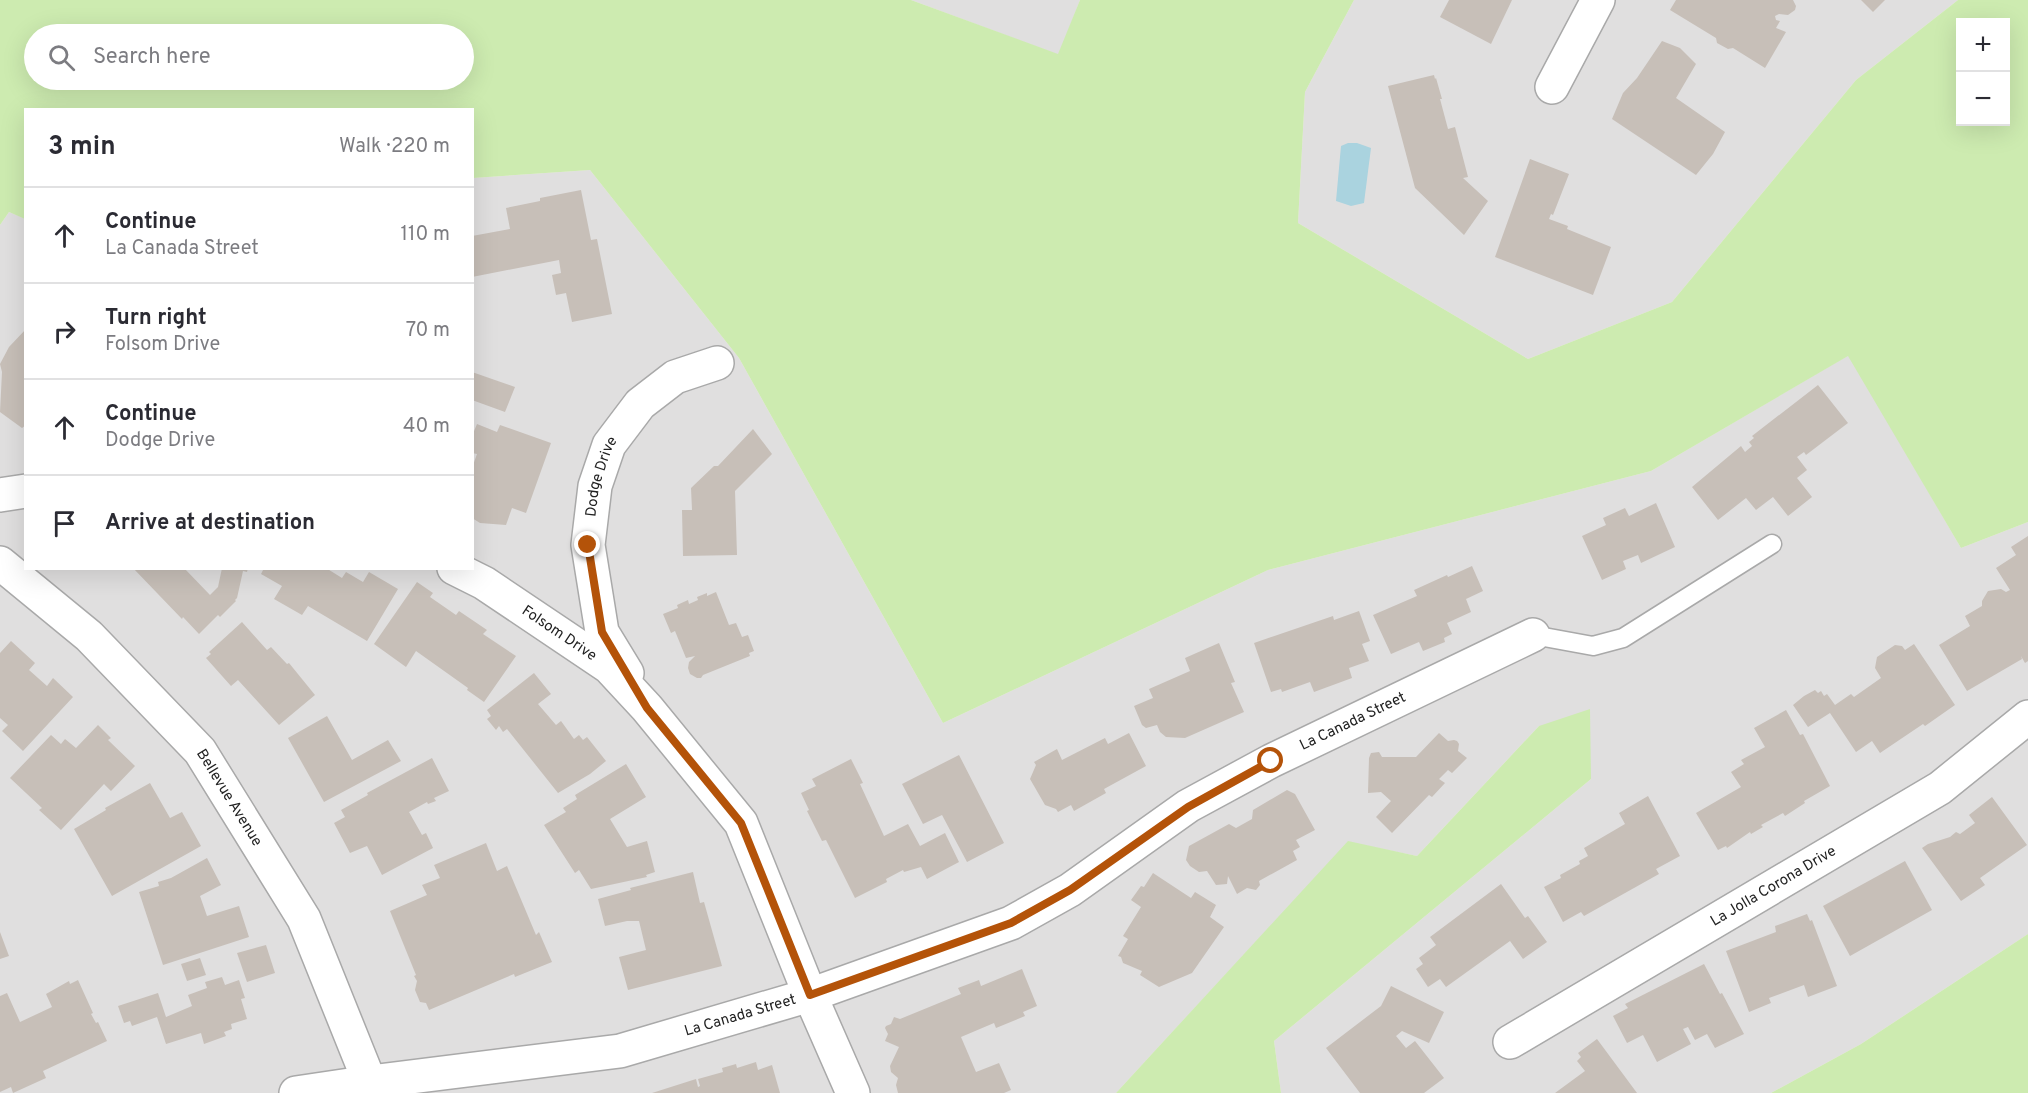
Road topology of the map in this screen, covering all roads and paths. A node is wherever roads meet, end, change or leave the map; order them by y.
1 (1598, 0) edge
2 (1552, 87) dead end
3 (717, 363) dead end
4 (24, 491) edge
5 (0, 495) edge
6 (1772, 544) dead end
7 (0, 563) edge
8 (458, 570) edge
9 (1533, 635) joint
10 (647, 708) junction
11 (2028, 717) edge
12 (810, 995) junction
13 (1510, 1042) dead end
14 (372, 1087) edge
15 (296, 1093) edge
16 (853, 1093) edge

1 - 2 street
3 - 10 street, Dodge Drive
4 - 5 street
6 - 9 lane
7 - 14 street, Bellevue Avenue
8 - 10 street, Folsom Drive
9 - 12 street, La Canada Street
10 - 12 street, Folsom Drive
11 - 13 street, La Jolla Corona Drive
12 - 14 street, La Canada Street
12 - 16 street, Folsom Drive
14 - 15 street, La Canada Street

